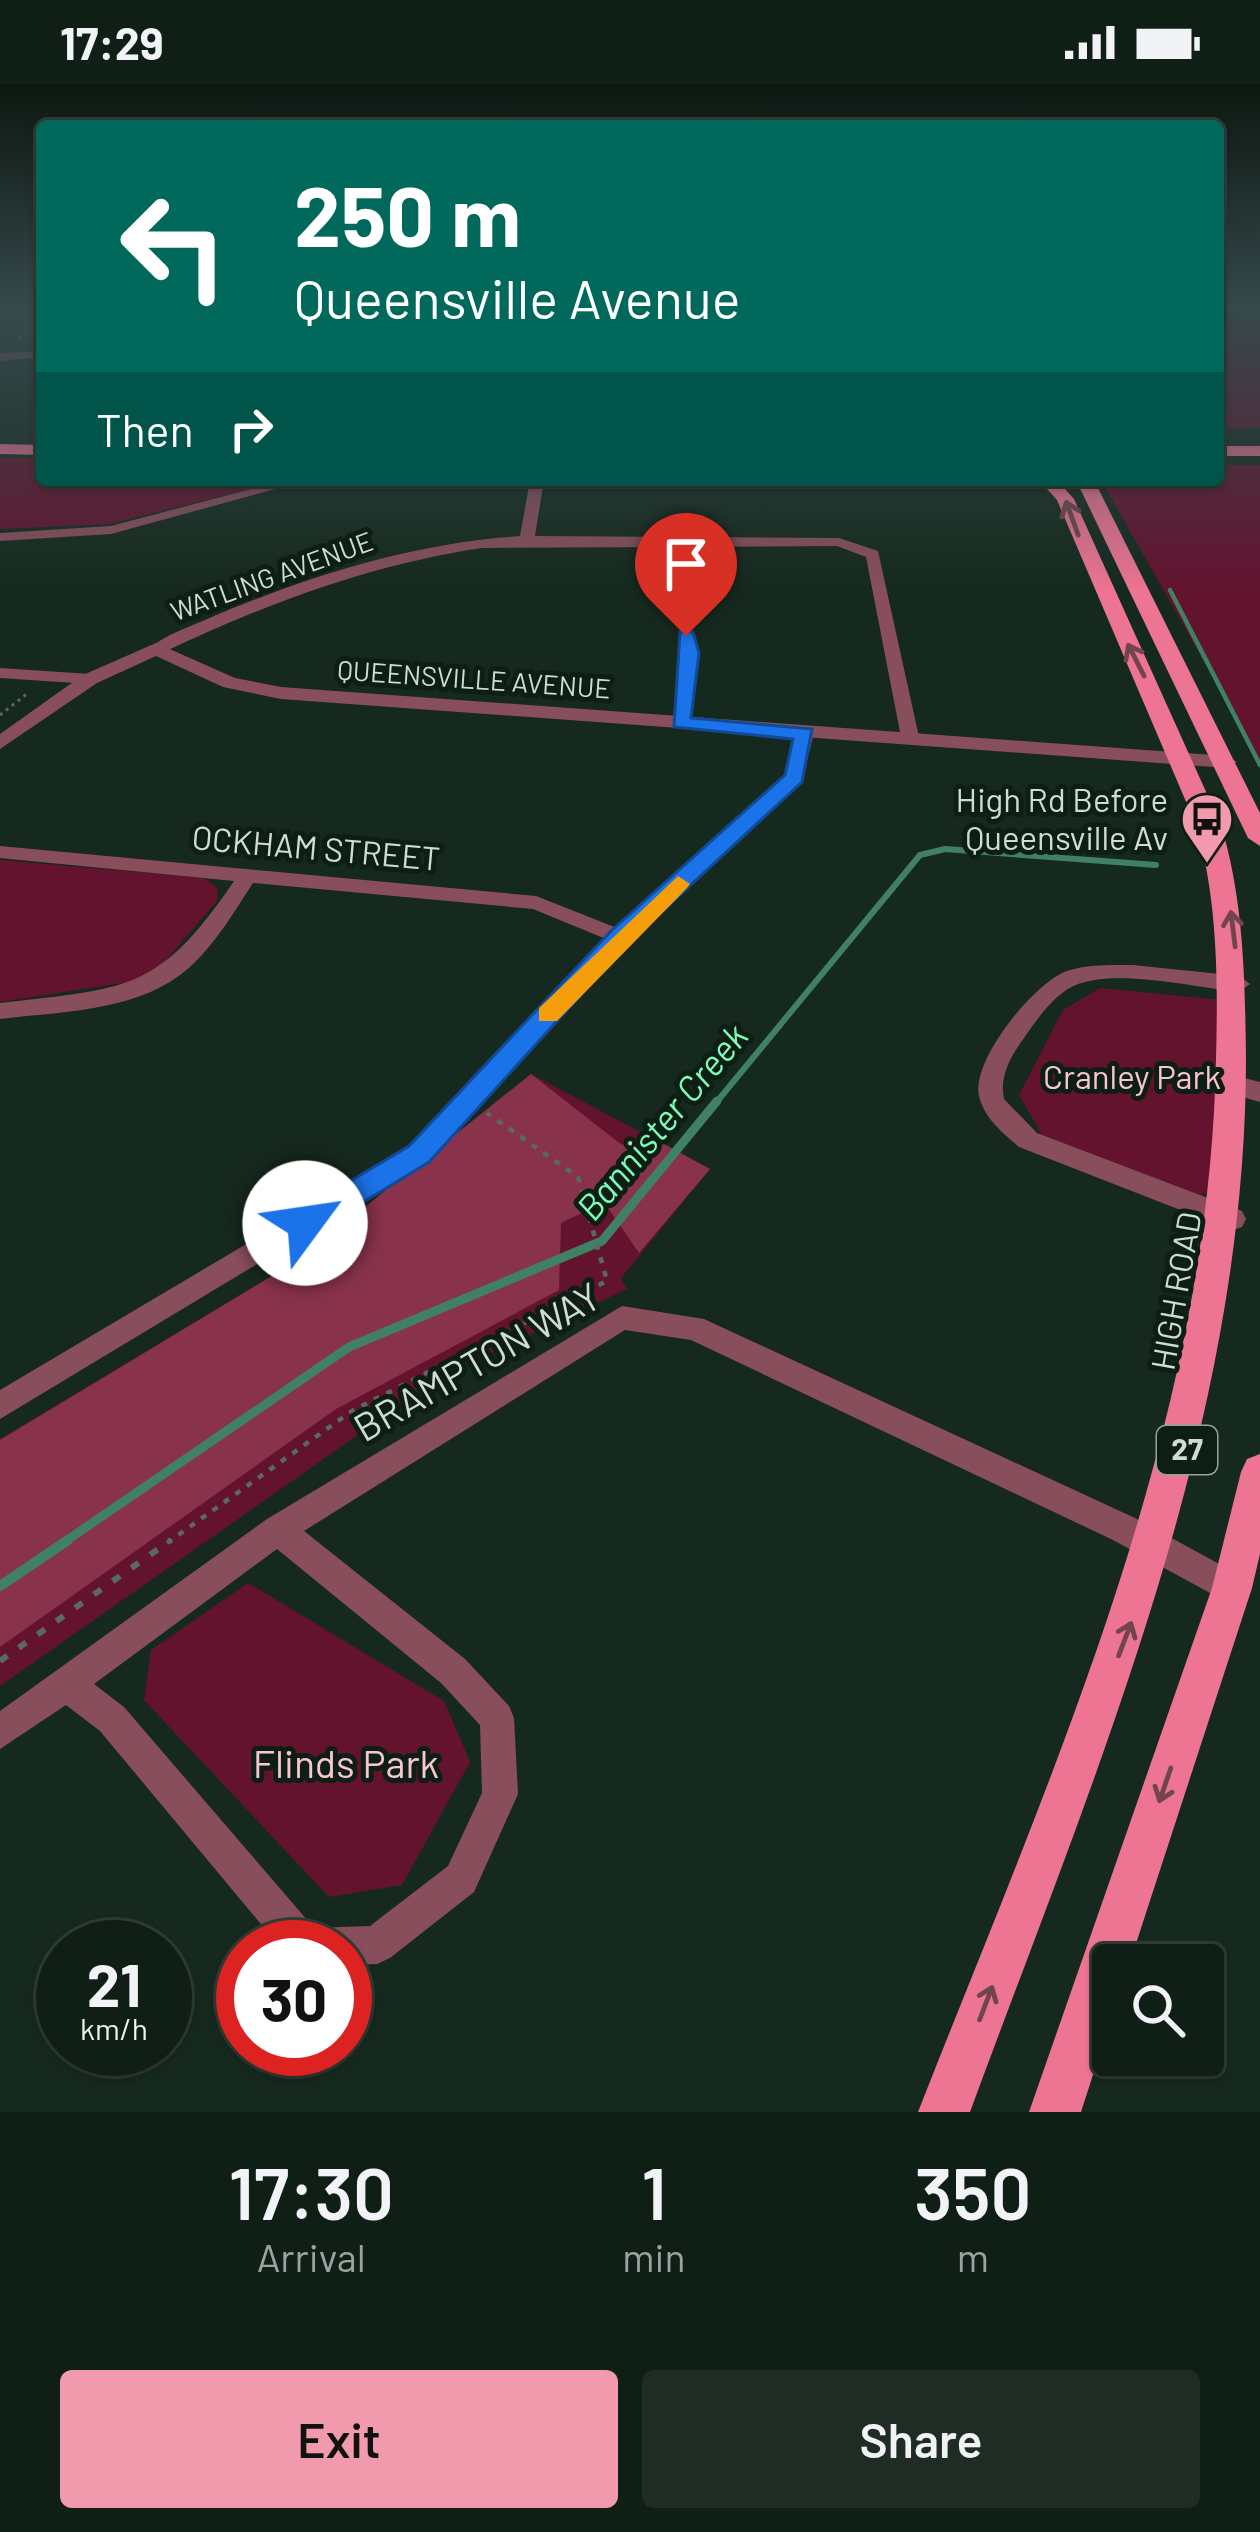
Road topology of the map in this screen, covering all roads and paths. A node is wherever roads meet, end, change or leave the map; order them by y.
1 (0, 431) edge
2 (36, 432) edge
3 (1224, 440) edge
4 (1260, 441) edge
5 (0, 449) edge
6 (36, 450) edge
7 (1224, 451) edge
8 (1260, 451) edge
9 (278, 486) edge
10 (536, 486) edge
11 (1053, 486) edge
12 (1087, 486) edge
13 (0, 537) edge
14 (527, 541) junction
15 (686, 636) dead end
16 (156, 649) junction
17 (0, 673) edge
18 (46, 676) junction
19 (90, 680) junction
20 (0, 716) edge
21 (681, 723) junction
22 (805, 734) junction
23 (910, 737) junction
24 (0, 743) edge
25 (1183, 759) junction
26 (1227, 762) junction
27 (1260, 838) edge
28 (0, 852) edge
29 (248, 875) junction
30 (620, 937) junction
31 (1239, 984) junction
32 (0, 1011) edge
33 (1252, 1090) edge
34 (487, 1113) dead end
35 (1235, 1220) junction
36 (0, 1406) edge
37 (1260, 1472) edge
38 (278, 1530) junction
39 (1160, 1549) junction
40 (1232, 1588) junction
41 (0, 1660) edge
42 (65, 1682) junction
43 (0, 1732) edge
44 (282, 1920) edge
45 (372, 1945) edge
46 (944, 2112) edge
47 (1055, 2112) edge

1 - 2 main road
3 - 4 main road
5 - 6 main road
7 - 8 main road
9 - 13 street
10 - 14 street
25 -> 11 main road, HIGH ROAD / 27
12 - 26 main road
14 - 16 street, WATLING AVENUE
14 - 23 street, WATLING AVENUE
15 - 21 street
16 - 19 street, WATLING AVENUE
16 - 21 street, QUEENSVILLE AVENUE
17 - 18 street
18 - 19 street
18 - 20 path
19 - 24 street, WATLING AVENUE
21 - 22 street, QUEENSVILLE AVENUE
22 - 23 street, QUEENSVILLE AVENUE
22 - 30 street
23 - 25 street, QUEENSVILLE AVENUE
25 - 26 street, QUEENSVILLE AVENUE
31 -> 25 main road, HIGH ROAD / 27
26 - 27 main road
28 - 29 street, OCKHAM STREET
29 - 30 street, OCKHAM STREET
29 - 32 street
30 - 36 street
31 - 33 main road, HIGH ROAD / 27
31 - 35 street
33 - 35 main road, HIGH ROAD / 27
34 - 41 path
35 - 39 main road, HIGH ROAD / 27
37 - 40 main road, 27
38 - 39 street, BRAMPTON WAY
38 - 42 street, BRAMPTON WAY
38 - 45 street
39 - 40 street, BRAMPTON WAY
46 -> 39 main road, HIGH ROAD / 27
40 -> 47 main road, 27
42 - 43 street, BRAMPTON WAY
42 - 44 street

